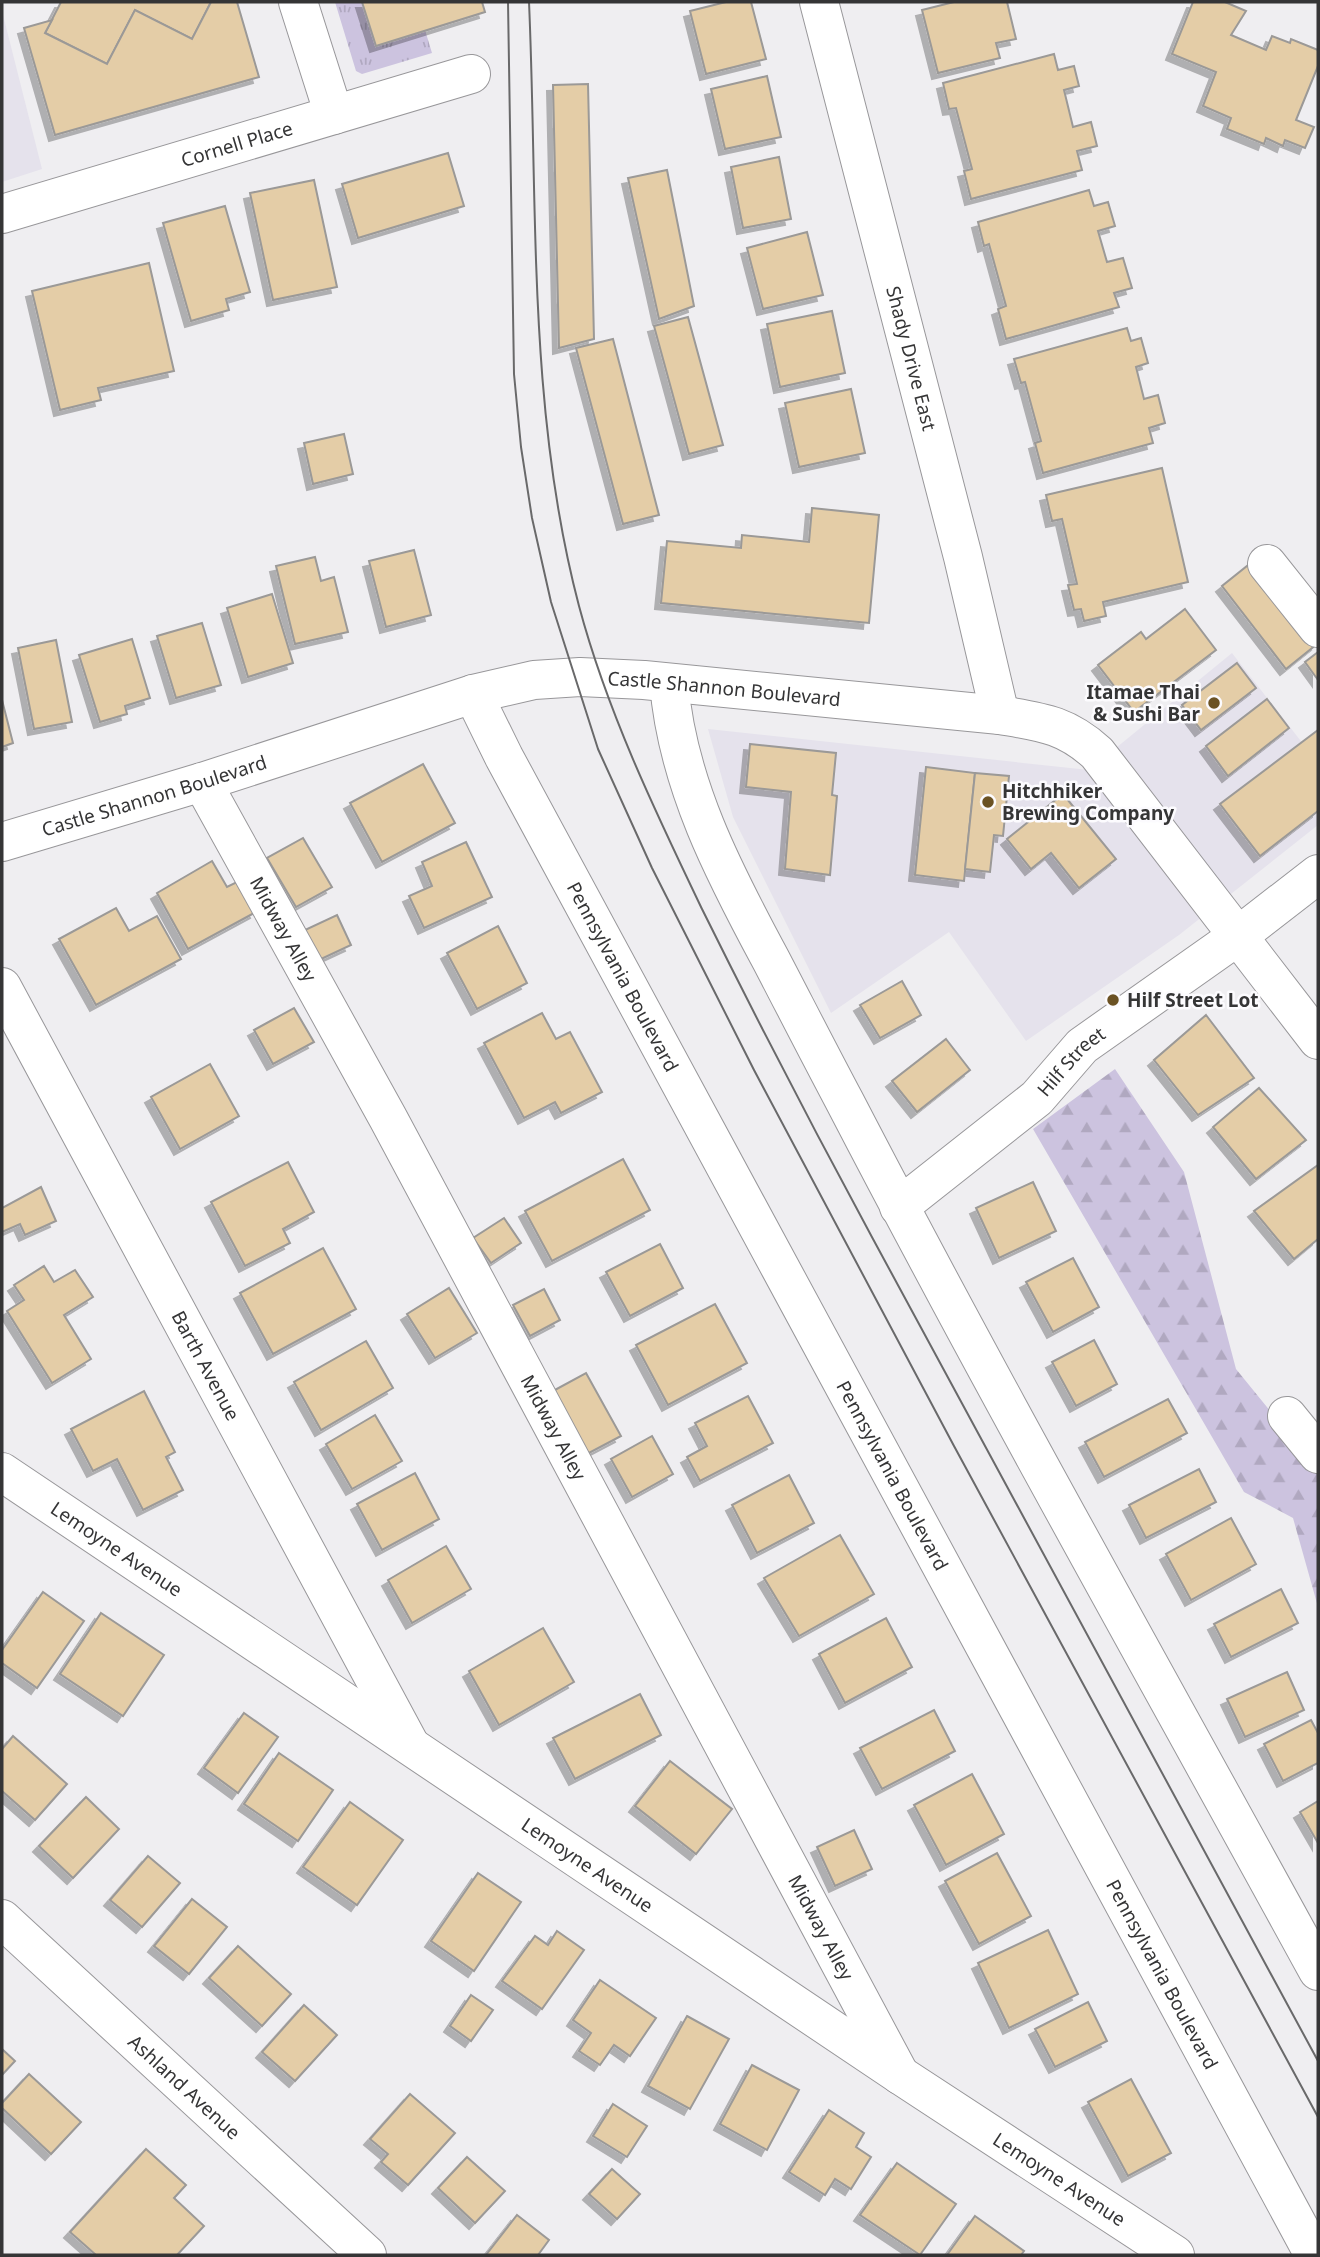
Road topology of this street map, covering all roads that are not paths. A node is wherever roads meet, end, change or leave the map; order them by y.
1 (298, 2) edge
2 (819, 2) edge
3 (471, 74) dead end
4 (334, 115) junction
5 (2, 214) edge
6 (1267, 564) dead end
7 (1318, 628) edge
8 (669, 683) junction
9 (473, 694) junction
10 (1000, 715) junction
11 (202, 782) junction
12 (2, 842) edge
13 (1318, 874) edge
14 (1238, 936) junction
15 (2, 987) edge
16 (1318, 1040) edge
17 (899, 1207) junction
18 (1287, 1416) dead end
19 (1318, 1454) edge
20 (2, 1472) edge
21 (411, 1746) junction
22 (2, 1919) edge
23 (1318, 1971) edge
24 (900, 2075) junction
25 (367, 2255) edge
26 (1175, 2255) edge
27 (1314, 2255) edge

1 - 4 street
2 - 10 street, Shady Drive East
3 - 4 street, Cornell Place
4 - 5 street, Cornell Place
6 - 7 street
8 - 9 street, Castle Shannon Boulevard
8 - 10 street, Castle Shannon Boulevard
8 - 17 street
9 - 11 street, Castle Shannon Boulevard
9 - 27 street, Pennsylvania Boulevard
10 - 14 street, Castle Shannon Boulevard
11 - 12 street, Castle Shannon Boulevard
11 - 24 street, Midway Alley
13 - 14 street, Hilf Street
14 - 16 street, Castle Shannon Boulevard
14 - 17 street, Hilf Street
15 - 21 street, Barth Avenue
17 - 23 street
18 - 19 street
20 - 21 street, Lemoyne Avenue
21 - 24 street, Lemoyne Avenue
22 - 25 street, Ashland Avenue
24 - 26 street, Lemoyne Avenue

